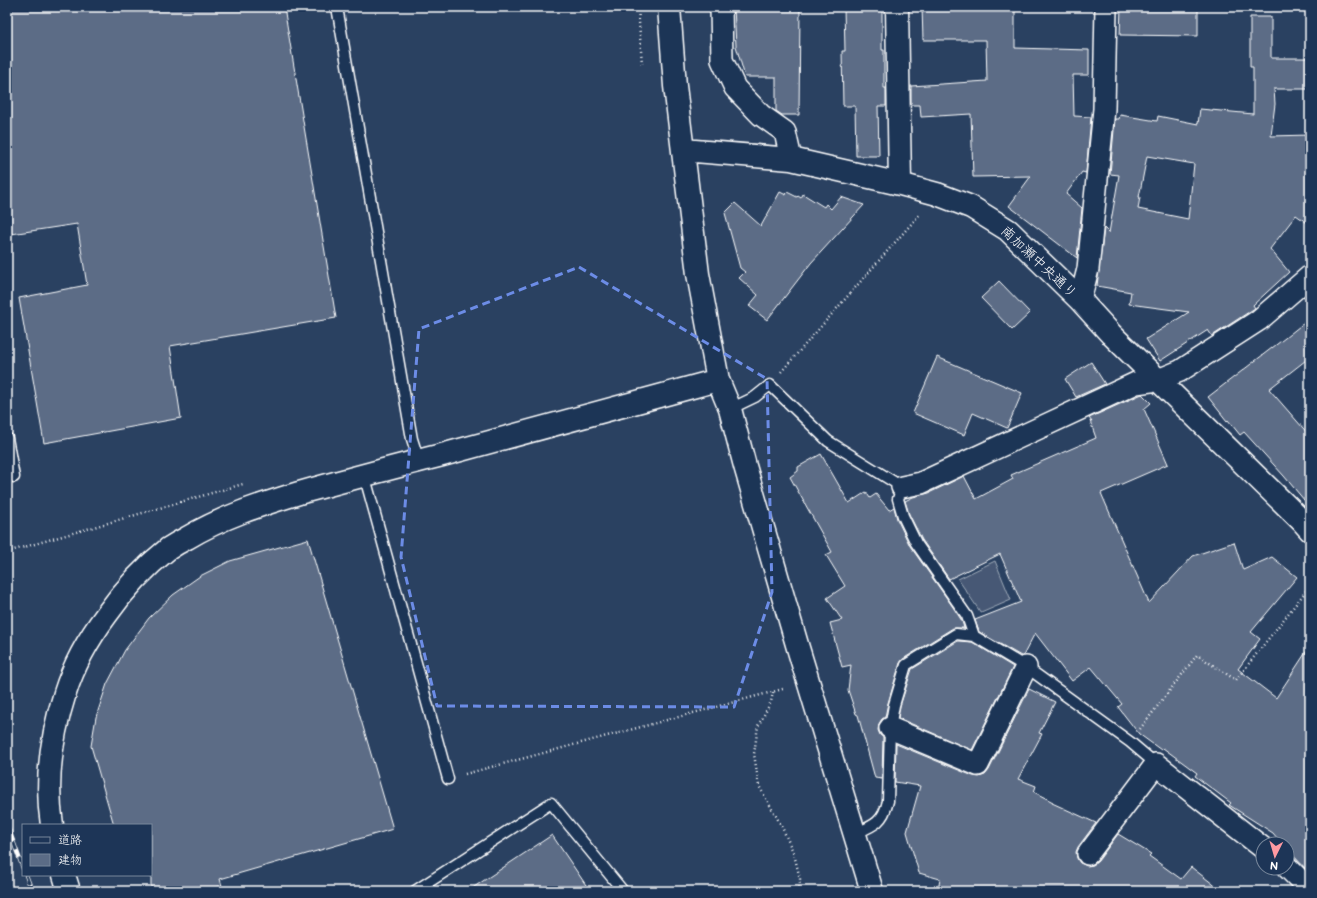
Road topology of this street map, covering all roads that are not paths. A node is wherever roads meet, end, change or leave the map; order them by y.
1 (337, 7) edge
2 (669, 7) edge
3 (721, 7) edge
4 (897, 7) edge
5 (1106, 7) edge
6 (684, 150) junction
7 (791, 160) junction
8 (900, 184) junction
9 (1310, 276) edge
10 (1080, 300) junction
11 (718, 380) junction
12 (1158, 380) junction
13 (730, 409) junction
14 (7, 438) edge
15 (418, 461) junction
16 (364, 474) junction
17 (14, 477) dead end
18 (902, 487) junction
19 (1307, 522) edge
20 (974, 636) junction
21 (1026, 667) junction
22 (890, 728) junction
23 (1156, 764) junction
24 (448, 779) road end
25 (52, 824) edge
26 (854, 834) junction
27 (1255, 842) edge
28 (1088, 854) dead end
29 (1295, 875) edge
30 (64, 876) edge
31 (1306, 887) edge
32 (69, 891) edge
33 (415, 891) edge
34 (622, 891) edge
35 (872, 891) edge

1 - 15 lane
2 - 6 street
3 - 7 street
4 - 8 street
5 - 10 street
6 - 7 street, 南加瀬中央通り
6 - 11 street
7 - 8 street, 南加瀬中央通り
8 - 10 street, 南加瀬中央通り
9 - 12 street
10 - 12 street, 南加瀬中央通り
11 - 13 street
11 - 15 street
12 - 18 street
12 - 19 street, 南加瀬中央通り
13 - 18 lane
13 - 26 street
14 - 17 lane
15 - 16 street
16 - 24 lane
16 - 25 street
18 - 20 lane
20 - 21 lane
20 - 22 lane
21 - 22 street
21 - 23 lane
22 - 26 lane
23 - 27 street
23 - 28 street
26 - 35 street
29 - 31 street
30 - 32 street
33 - 34 lane

